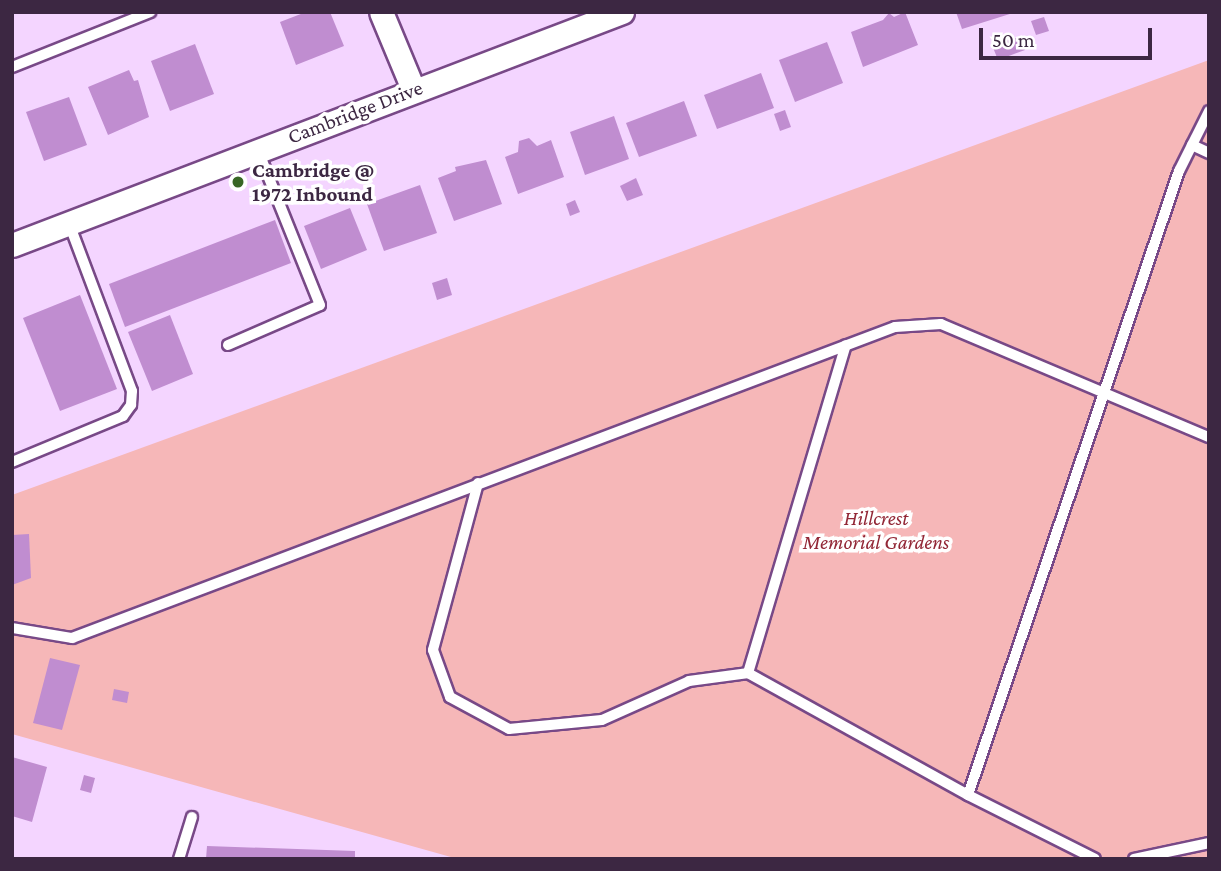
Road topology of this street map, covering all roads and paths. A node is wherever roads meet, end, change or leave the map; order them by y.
1 (150, 12) edge
2 (381, 12) edge
3 (622, 12) edge
4 (12, 67) edge
5 (413, 89) junction
6 (1209, 111) edge
7 (1192, 145) junction
8 (257, 150) junction
9 (1209, 153) edge
10 (69, 223) junction
11 (12, 245) edge
12 (228, 345) dead end
13 (846, 345) junction
14 (1103, 395) junction
15 (1209, 437) edge
16 (12, 462) edge
17 (478, 483) junction
18 (12, 628) edge
19 (748, 673) junction
20 (968, 795) junction
21 (192, 817) dead end
22 (1209, 843) edge
23 (179, 859) edge
24 (1095, 859) edge
25 (1134, 859) edge

1 - 4 lane
2 - 5 street
3 - 5 street, Cambridge Drive
5 - 8 street, Cambridge Drive
6 - 7 lane
7 - 9 lane
7 - 14 lane
8 - 10 street, Cambridge Drive
8 - 12 lane
10 - 11 street, Cambridge Drive
10 - 16 lane
13 - 14 lane
13 - 17 lane
13 - 19 lane
14 - 15 lane
14 - 20 lane
17 - 18 lane
17 - 19 lane
19 - 20 lane
20 - 24 lane
21 - 23 lane
22 - 25 lane

